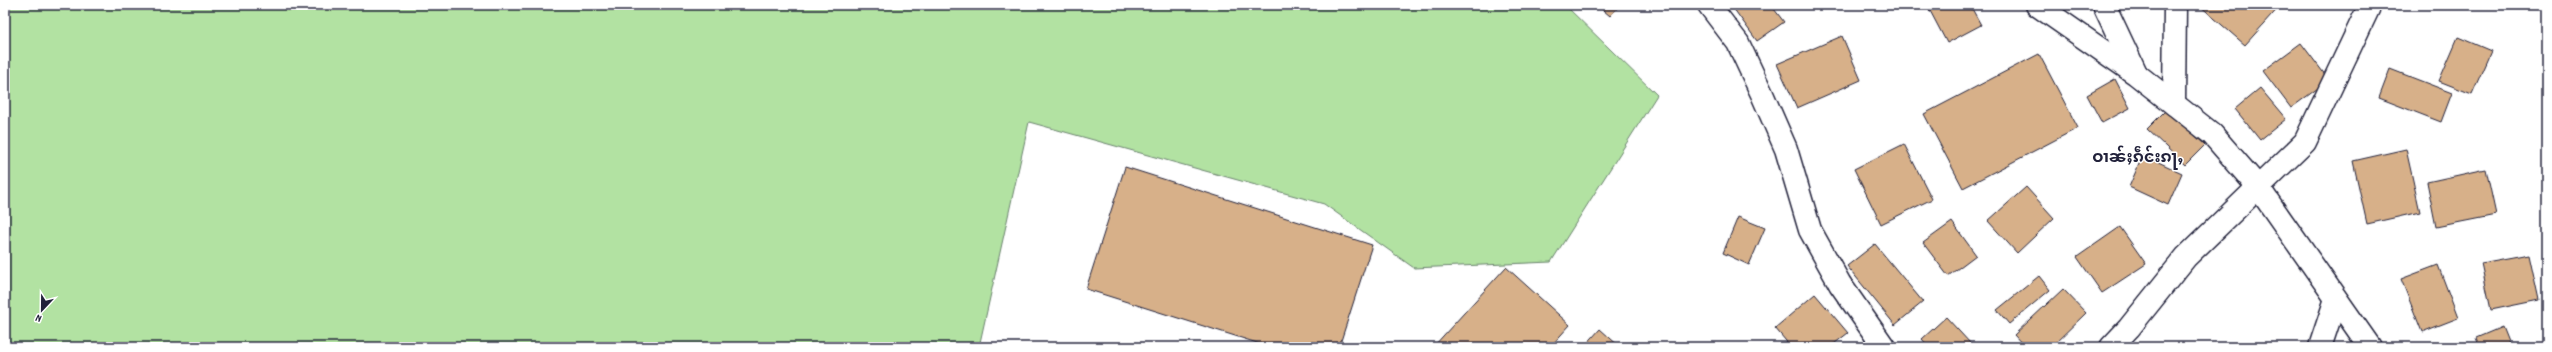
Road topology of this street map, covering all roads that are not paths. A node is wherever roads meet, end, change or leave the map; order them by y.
1 (1709, 5) edge
2 (2037, 5) edge
3 (2104, 5) edge
4 (2175, 5) edge
5 (2370, 5) edge
6 (2136, 74) junction
7 (2174, 104) junction
8 (2258, 187) junction
9 (2336, 299) junction
10 (1884, 347) edge
11 (2111, 347) edge
12 (2320, 347) edge
13 (2370, 347) edge

1 - 10 street
2 - 6 street
3 - 6 street
4 - 7 street
5 - 8 street
6 - 7 street
7 - 8 street
8 - 9 street
8 - 11 street
9 - 12 street
9 - 13 street

